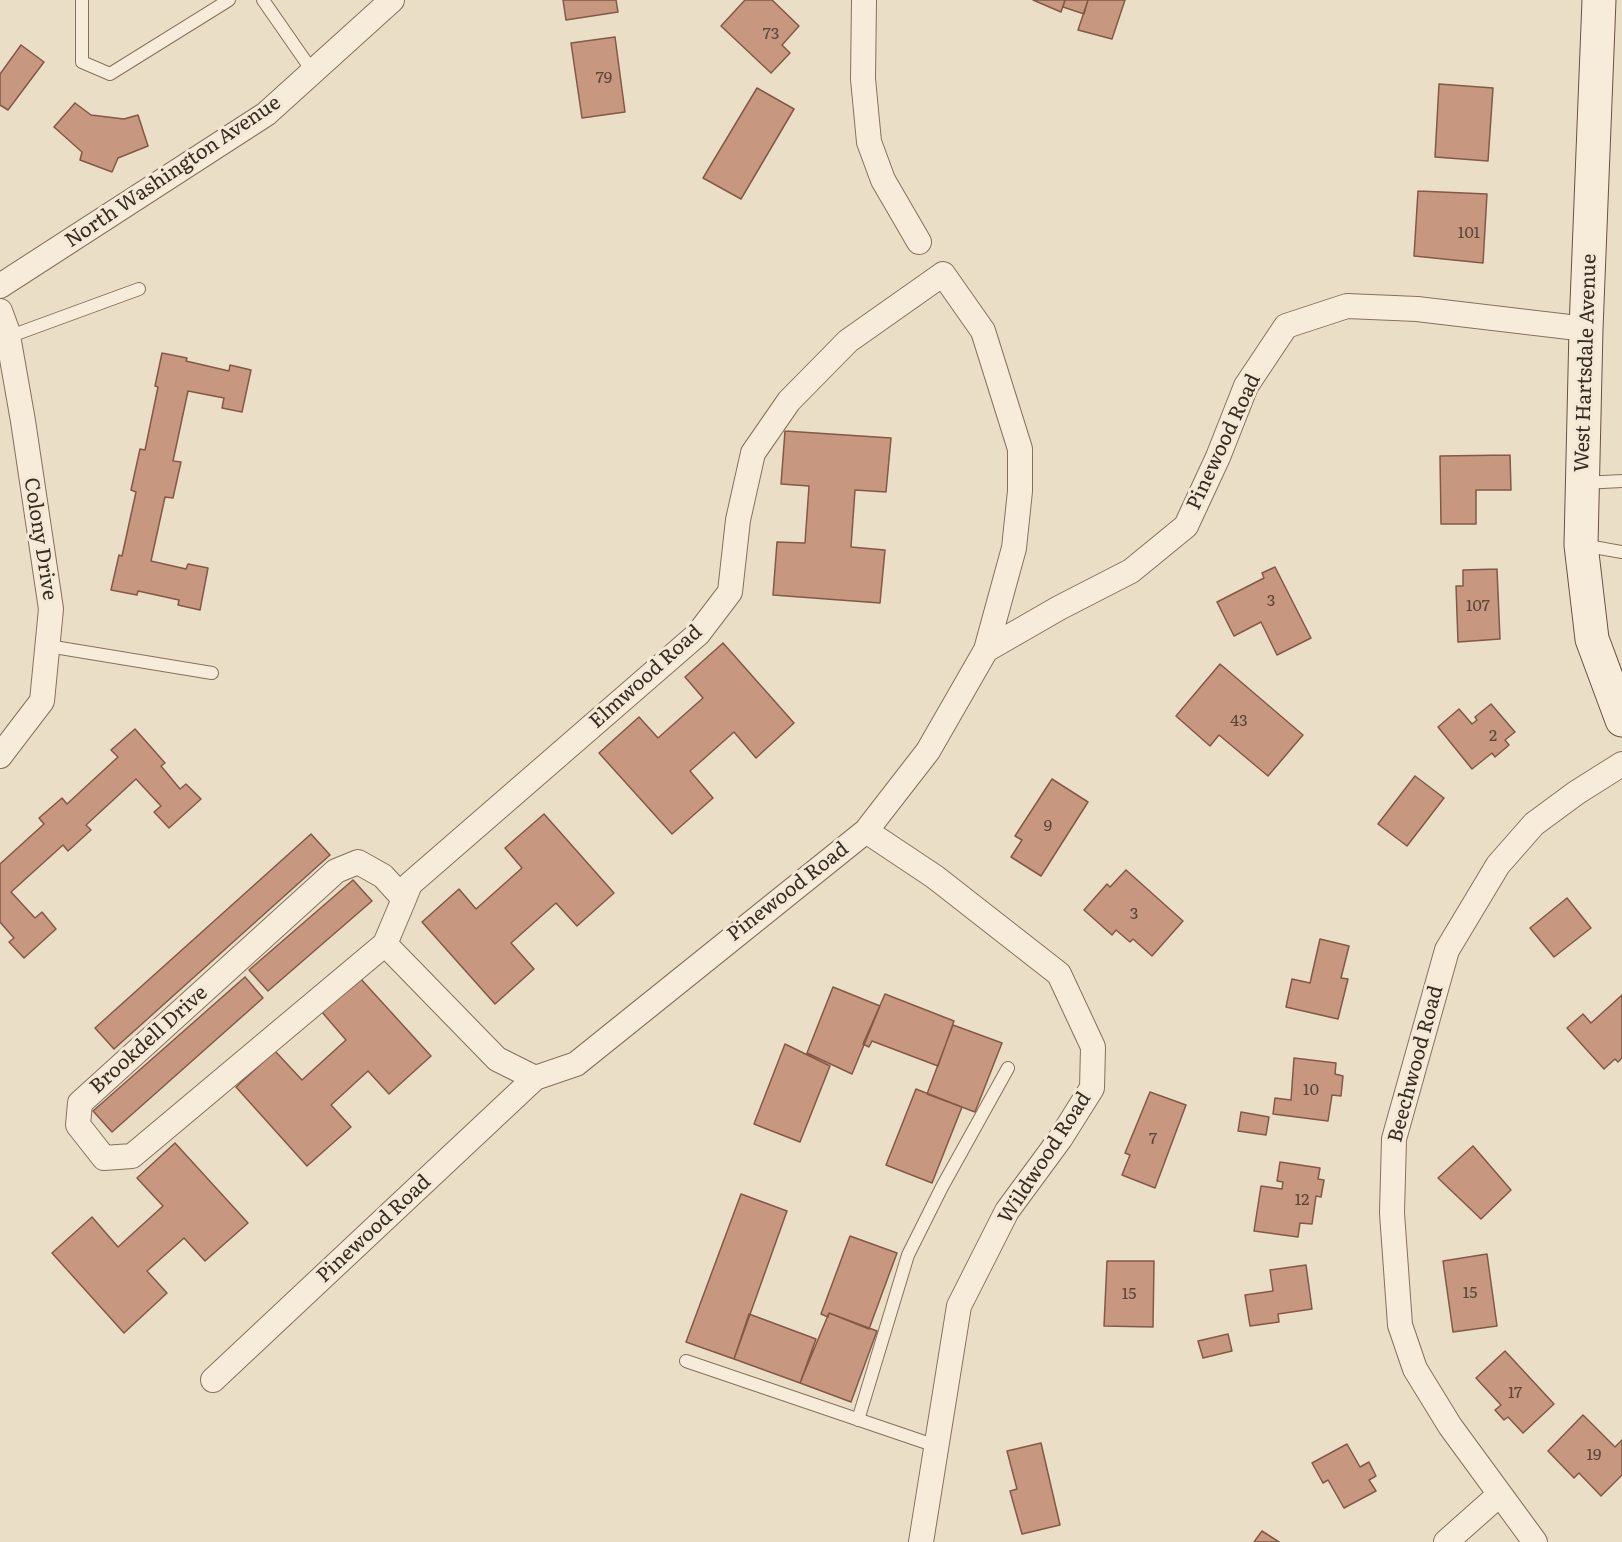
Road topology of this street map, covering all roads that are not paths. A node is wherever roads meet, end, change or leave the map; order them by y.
1 (82, 0) edge
2 (229, 0) edge
3 (263, 0) edge
4 (392, 0) edge
5 (864, 0) edge
6 (1599, 0) edge
7 (313, 72) junction
8 (919, 242) dead end
9 (0, 286) edge
10 (139, 289) dead end
11 (0, 311) edge
12 (1586, 329) junction
13 (982, 331) joint
14 (8, 338) junction
15 (1622, 481) edge
16 (1582, 483) junction
17 (1581, 545) junction
18 (1622, 552) edge
19 (48, 646) junction
20 (986, 650) junction
21 (212, 673) dead end
22 (1622, 720) edge
23 (0, 756) edge
24 (1622, 765) edge
25 (866, 831) junction
26 (404, 899) junction
27 (385, 944) junction
28 (1008, 1068) dead end
29 (536, 1078) junction
30 (686, 1361) dead end
31 (213, 1380) dead end
32 (858, 1420) junction
33 (936, 1446) junction
34 (1499, 1495) junction
35 (921, 1542) edge
36 (1446, 1542) edge
37 (1535, 1542) edge

1 - 2 lane
3 - 7 lane
4 - 7 street, North Washington Avenue
5 - 8 street
6 - 12 main road, West Hartsdale Avenue
7 - 9 street, North Washington Avenue
10 - 14 lane
11 - 14 street, Colony Drive
12 - 16 main road, West Hartsdale Avenue
12 - 20 street, Pinewood Road
13 - 20 street, Pinewood Road
13 - 26 street, Elmwood Road
14 - 19 street, Colony Drive
15 - 16 lane
16 - 17 main road, West Hartsdale Avenue
17 - 18 lane
17 - 22 main road, West Hartsdale Avenue
19 - 21 lane
19 - 23 street, Colony Drive
20 - 25 street, Pinewood Road
24 - 34 street, Beechwood Road
25 - 29 street, Pinewood Road
25 - 33 street, Wildwood Road
26 - 27 street, Elmwood Road
26 - 27 street, Brookdell Drive
27 - 29 street
28 - 32 lane
29 - 31 street, Pinewood Road
30 - 32 lane
32 - 33 lane
33 - 35 street, Wildwood Road
34 - 36 street
34 - 37 street, Beechwood Road

